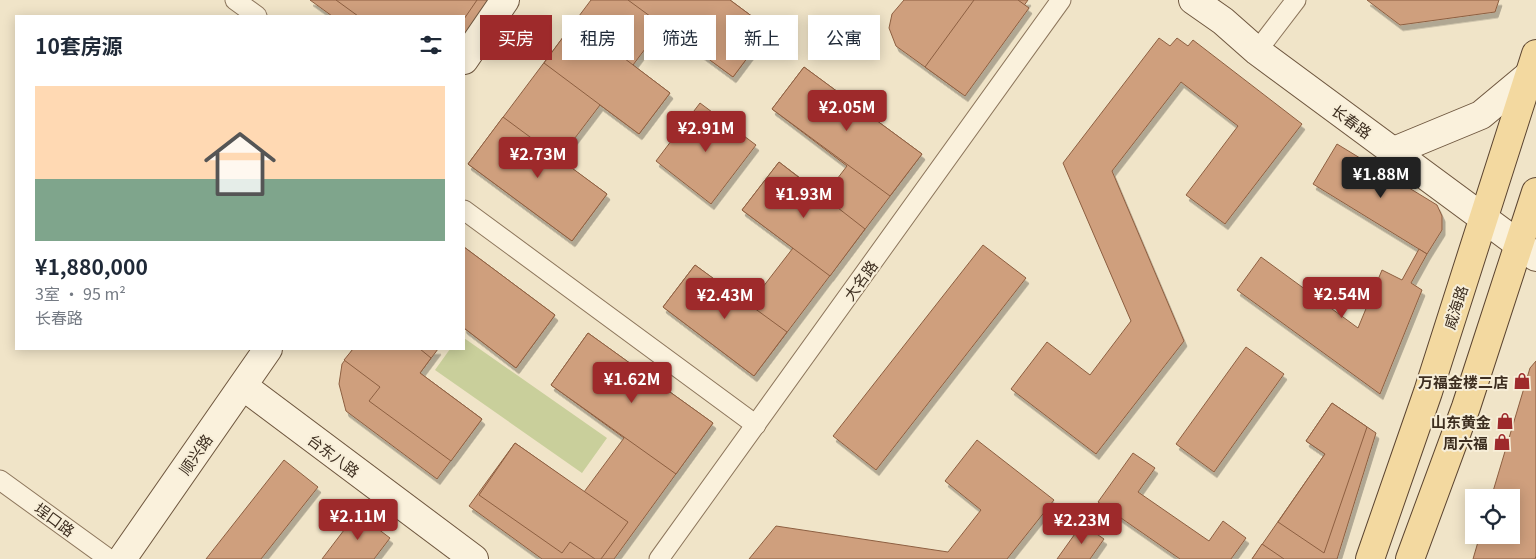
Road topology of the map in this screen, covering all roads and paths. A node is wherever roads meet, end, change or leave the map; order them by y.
1 (235, 0) edge
2 (505, 0) edge
3 (1061, 0) edge
4 (1193, 0) edge
5 (1296, 0) edge
6 (256, 15) edge
7 (1258, 51) junction
8 (465, 59) edge
9 (1533, 64) edge
10 (1394, 152) junction
11 (1536, 192) edge
12 (465, 211) edge
13 (1484, 218) junction
14 (1527, 250) edge
15 (267, 350) edge
16 (240, 390) junction
17 (756, 425) junction
18 (0, 480) edge
19 (109, 559) edge
20 (122, 559) edge
21 (459, 559) edge
22 (474, 559) edge
23 (659, 559) edge
24 (1370, 559) edge
25 (1410, 559) edge

1 - 6 street
2 - 8 street
3 - 17 street, 大名路
4 - 7 street, 长春路
5 - 7 street
7 - 10 street, 长春路
9 - 10 street
9 - 13 main road, 威海路
10 - 13 street, 长春路
11 - 14 main road
12 - 17 street
13 - 14 street, 长春路
13 - 24 main road, 威海路
14 - 25 main road
15 - 16 street, 顺兴路
16 - 20 street, 顺兴路
16 - 21 street, 台东八路
16 - 22 street, 台东八路
17 - 23 street, 大名路
18 - 19 street, 埕口路

